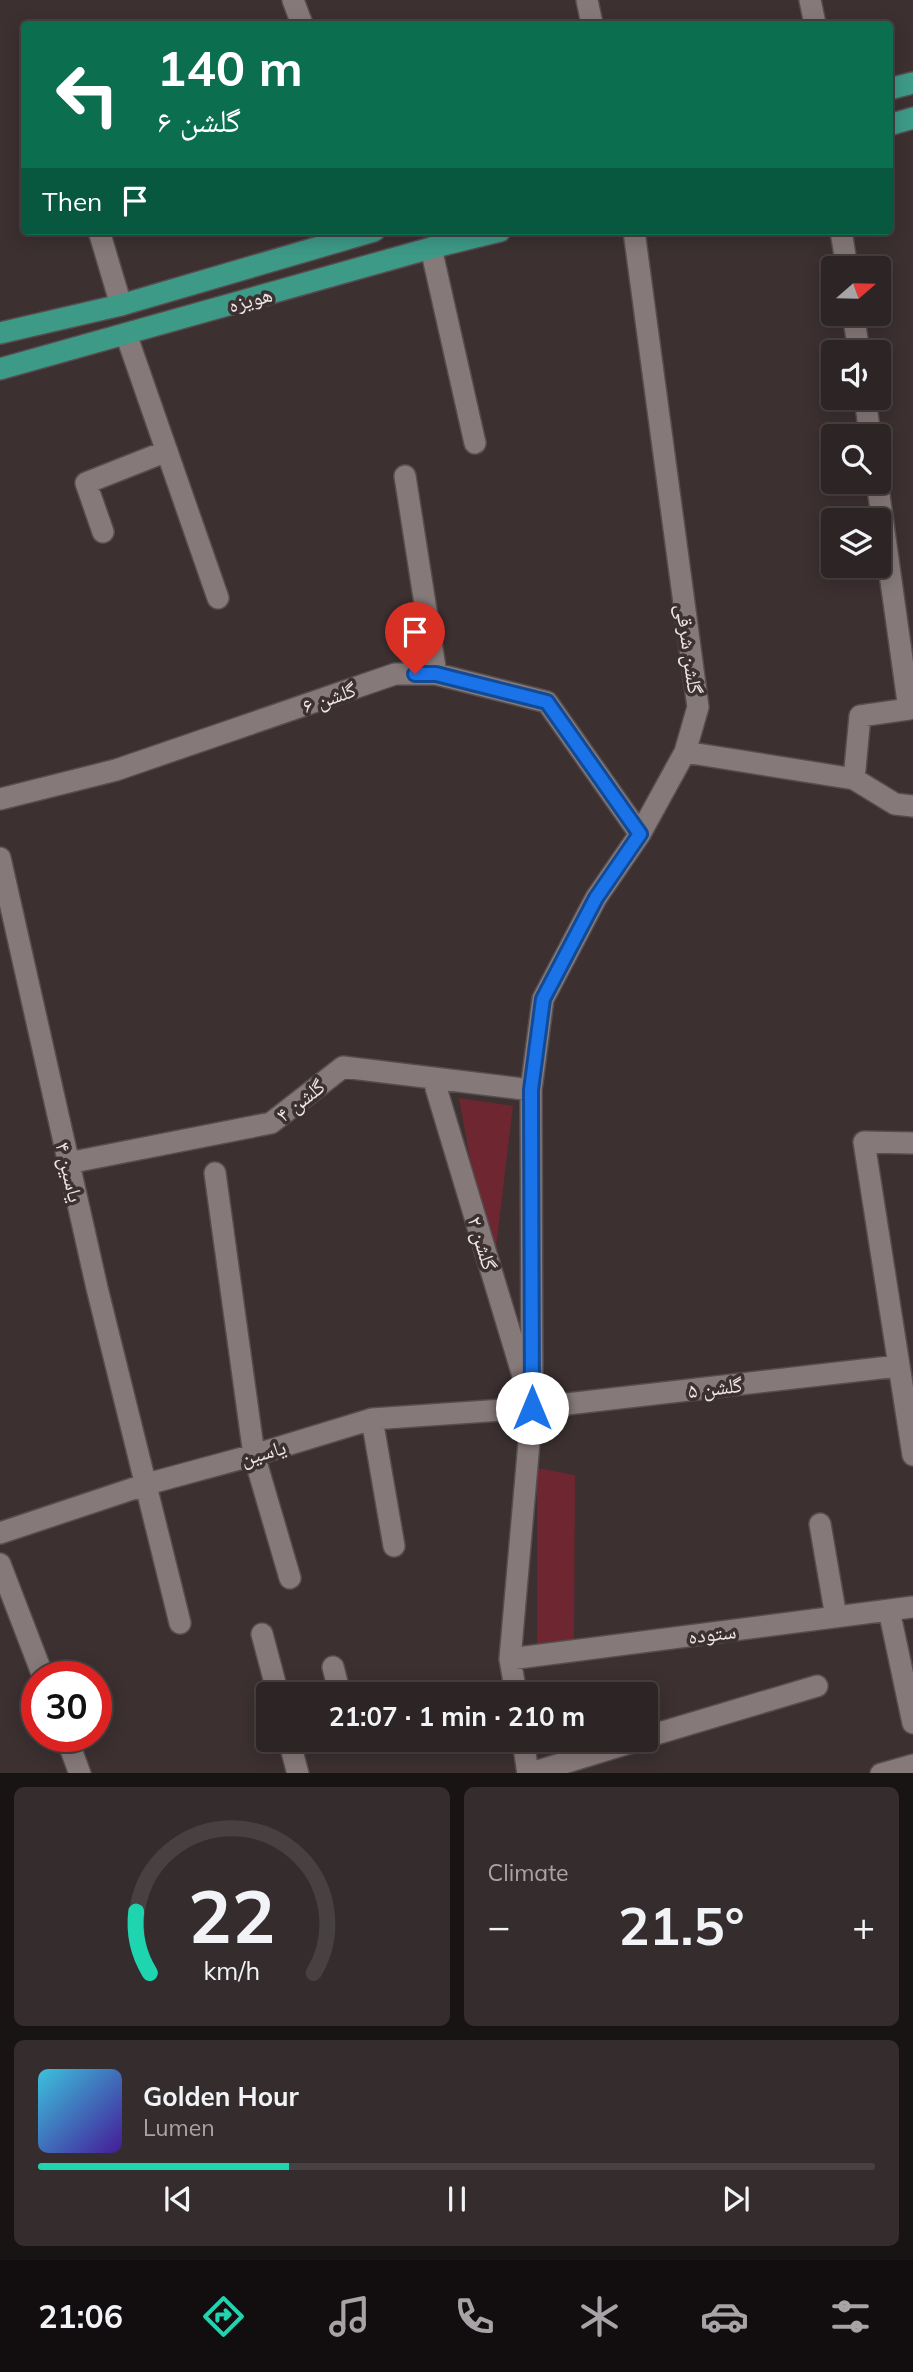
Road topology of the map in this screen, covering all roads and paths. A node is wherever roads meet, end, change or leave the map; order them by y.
1 (293, 0) edge
2 (587, 0) edge
3 (810, 0) edge
4 (301, 21) edge
5 (591, 21) edge
6 (814, 21) edge
7 (913, 83) edge
8 (893, 88) edge
9 (913, 118) edge
10 (893, 123) edge
11 (100, 235) edge
12 (360, 235) edge
13 (484, 235) edge
14 (635, 235) edge
15 (842, 235) edge
16 (431, 248) junction
17 (845, 256) edge
18 (121, 305) junction
19 (0, 333) edge
20 (126, 334) junction
21 (0, 369) edge
22 (475, 443) dead end
23 (167, 451) junction
24 (405, 476) dead end
25 (879, 494) edge
26 (103, 532) dead end
27 (218, 598) dead end
28 (436, 674) junction
29 (685, 752) junction
30 (854, 779) junction
31 (0, 799) edge
32 (913, 806) edge
33 (640, 834) junction
34 (0, 858) edge
35 (433, 1078) junction
36 (531, 1090) junction
37 (913, 1143) edge
38 (68, 1163) junction
39 (215, 1173) dead end
40 (898, 1366) junction
41 (532, 1408) junction
42 (372, 1419) junction
43 (254, 1455) junction
44 (913, 1455) edge
45 (147, 1484) junction
46 (820, 1524) dead end
47 (0, 1533) edge
48 (394, 1546) dead end
49 (0, 1564) edge
50 (290, 1578) dead end
51 (913, 1607) edge
52 (889, 1610) junction
53 (836, 1617) junction
54 (180, 1623) dead end
55 (262, 1634) dead end
56 (510, 1659) junction
57 (37, 1661) edge
58 (333, 1667) dead end
59 (275, 1682) edge
60 (337, 1682) edge
61 (514, 1682) edge
62 (817, 1686) dead end
63 (913, 1723) edge
64 (658, 1733) edge
65 (72, 1752) edge
66 (294, 1752) edge
67 (525, 1752) edge
68 (599, 1752) edge
69 (913, 1765) edge
70 (80, 1773) edge
71 (298, 1773) edge
72 (528, 1773) edge
73 (881, 1773) edge

1 - 4 street
2 - 5 street
3 - 6 street
7 - 8 main road
9 - 10 main road
11 - 18 street
12 - 18 main road, هویزه
13 - 16 main road, هویزه
14 - 29 street, گلشن شرقی
15 - 17 street
16 - 20 main road, هویزه
16 - 22 street
18 - 19 main road, هویزه
20 - 21 main road, هویزه
20 - 23 street
23 - 26 street
23 - 27 street
24 - 28 street
25 - 30 street
28 - 31 street, گلشن ۶
28 - 33 street, گلشن ۶
29 - 30 street
29 - 33 street, گلشن شرقی
30 - 32 street
33 - 36 street, گلشن شرقی
34 - 38 street, یاسین ۴
35 - 36 street, گلشن ۴
35 - 38 street, گلشن ۴
35 - 41 street, گلشن ۲
36 - 41 street, گلشن شرقی
37 - 40 street
38 - 45 street, یاسین ۴
39 - 43 street
40 - 41 street, گلشن ۵
40 - 44 street
41 - 42 street, یاسین
41 - 56 street, گلشن شرقی
42 - 43 street, یاسین
42 - 48 street
43 - 45 street, یاسین
43 - 50 street
45 - 47 street, یاسین
45 - 54 street, یاسین ۴
46 - 53 street
49 - 57 street
51 - 52 street, ستوده
52 - 53 street, ستوده
52 - 63 street
53 - 56 street, ستوده
55 - 59 street
56 - 61 street
58 - 60 street
62 - 64 street
65 - 70 street
66 - 71 street
67 - 72 street
68 - 72 street
69 - 73 street

